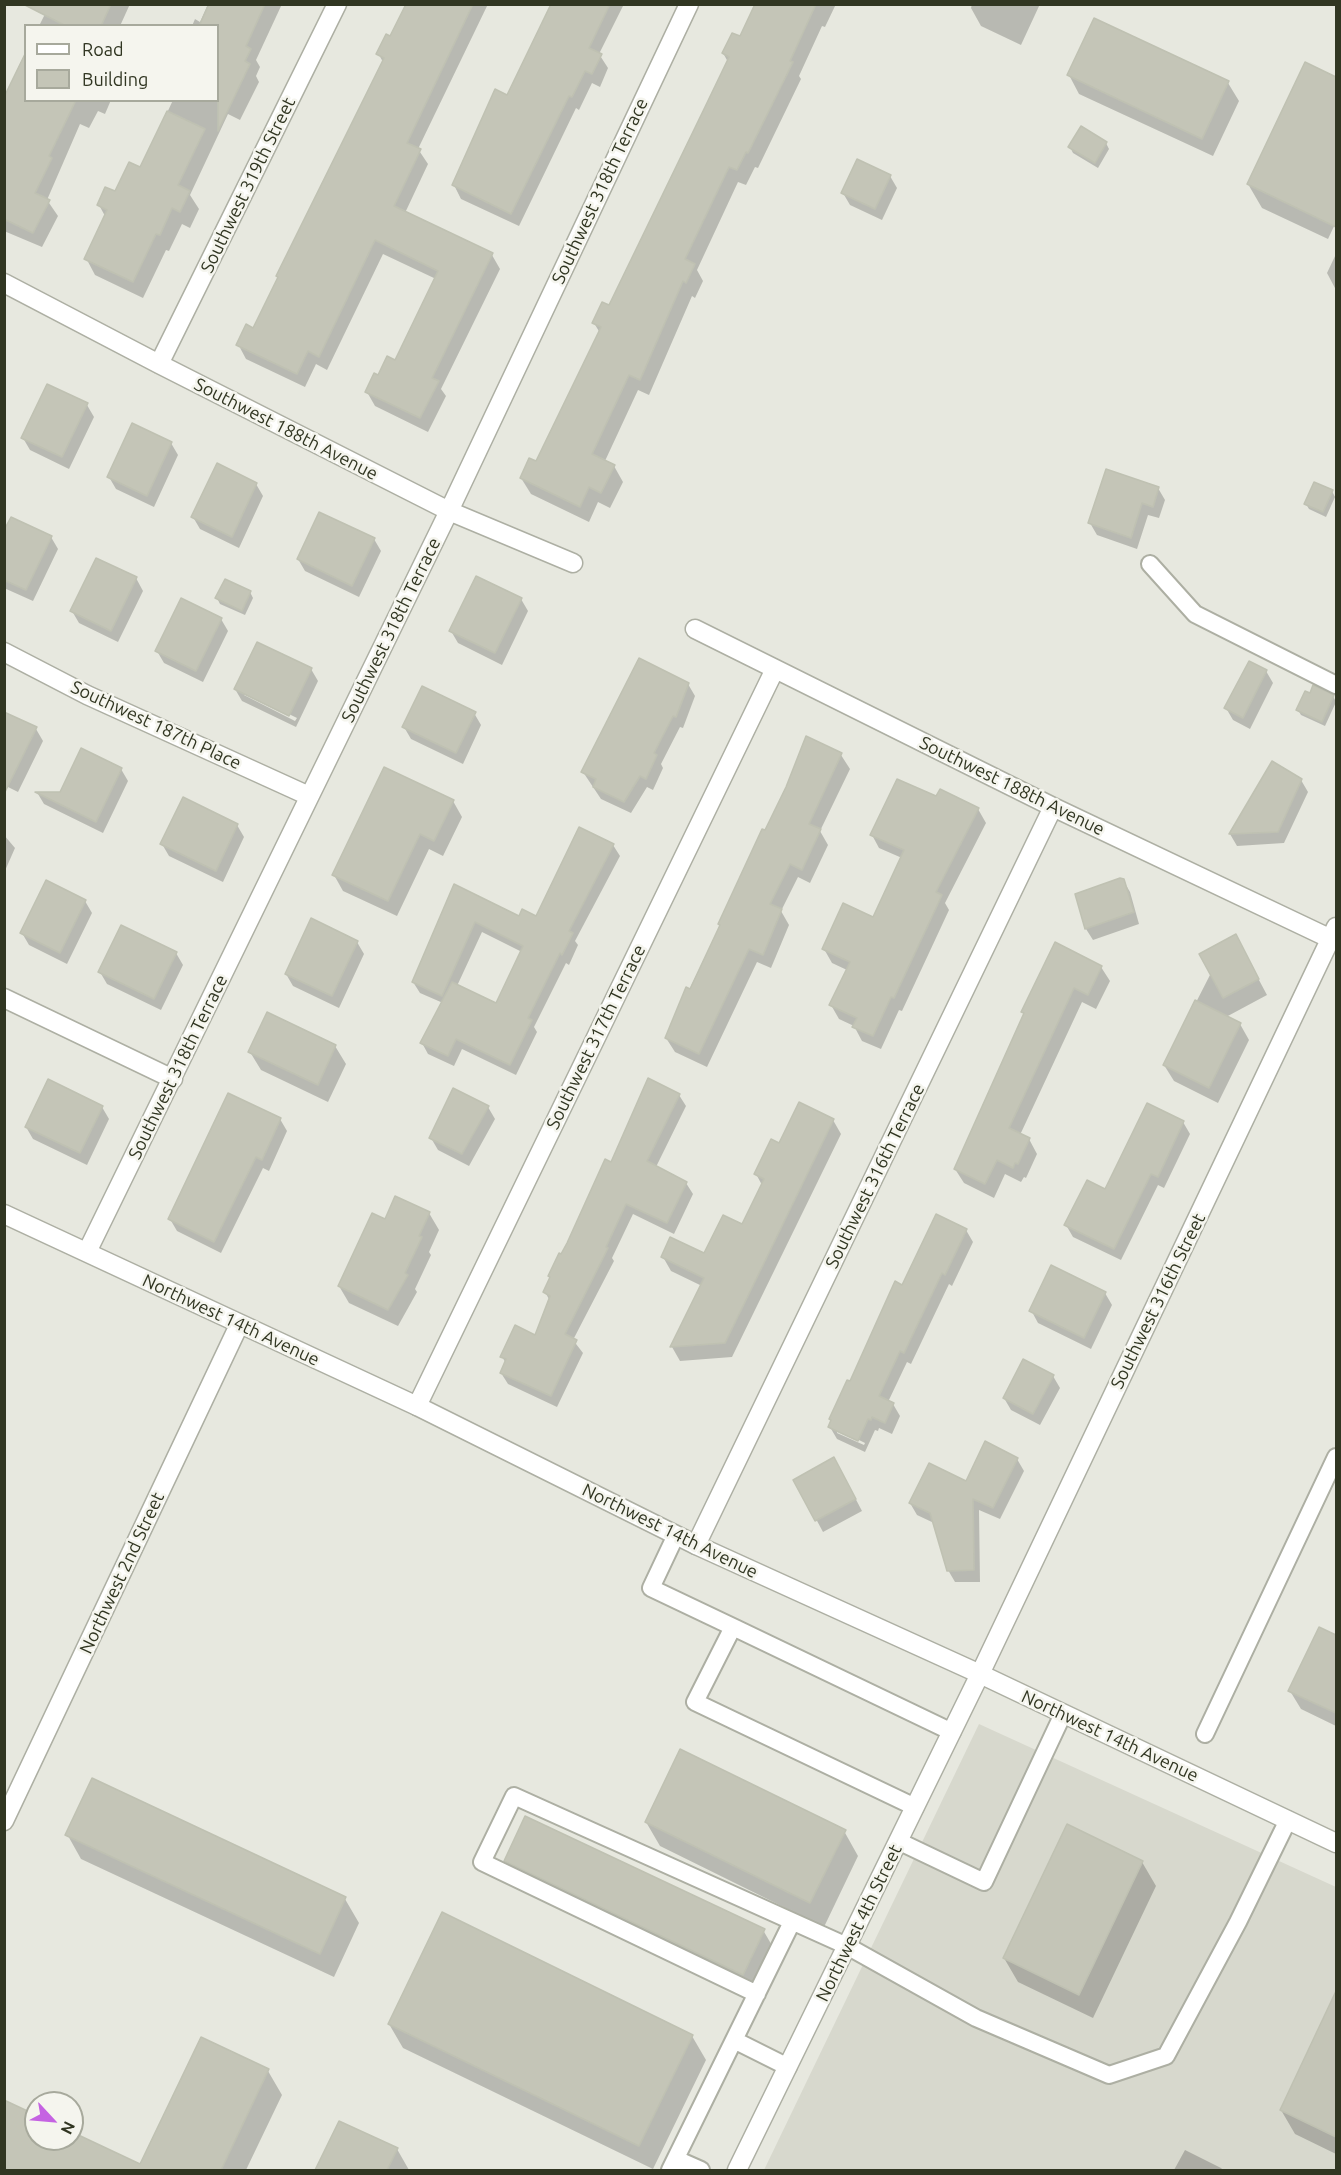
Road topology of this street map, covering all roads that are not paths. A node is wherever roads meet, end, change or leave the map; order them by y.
1 (337, 4) edge
2 (689, 4) edge
3 (4, 283) edge
4 (159, 364) junction
5 (449, 511) junction
6 (573, 563) dead end
7 (1150, 564) dead end
8 (694, 629) dead end
9 (4, 652) edge
10 (775, 669) junction
11 (1336, 685) edge
12 (309, 796) junction
13 (1053, 807) junction
14 (1334, 933) edge
15 (4, 998) edge
16 (173, 1079) junction
17 (4, 1214) edge
18 (87, 1252) junction
19 (239, 1325) junction
20 (417, 1406) junction
21 (1336, 1457) edge
22 (676, 1535) junction
23 (696, 1545) junction
24 (733, 1627) junction
25 (980, 1674) junction
26 (1063, 1714) junction
27 (952, 1732) junction
28 (1205, 1734) dead end
29 (915, 1807) junction
30 (1288, 1820) junction
31 (4, 1821) edge
32 (898, 1841) junction
33 (1336, 1843) edge
34 (792, 1922) junction
35 (847, 1946) junction
36 (757, 1994) junction
37 (734, 2040) junction
38 (788, 2067) junction
39 (673, 2165) edge
40 (701, 2170) edge
41 (737, 2170) edge

1 - 4 street, Southwest 319th Street
2 - 5 street, Southwest 318th Terrace
3 - 4 street, Southwest 188th Avenue
4 - 5 street, Southwest 188th Avenue
5 - 6 street, Southwest 188th Avenue
5 - 12 street, Southwest 318th Terrace
7 - 11 lane
8 - 10 street, Southwest 188th Avenue
9 - 12 street, Southwest 187th Place
10 - 13 street, Southwest 188th Avenue
10 - 20 street, Southwest 317th Terrace
12 - 16 street, Southwest 318th Terrace
13 - 14 street, Southwest 188th Avenue
13 - 23 street, Southwest 316th Terrace
14 - 25 street, Southwest 316th Street
15 - 16 street
16 - 18 street, Southwest 318th Terrace
17 - 18 street, Northwest 14th Avenue
18 - 19 street, Northwest 14th Avenue
19 - 20 street, Northwest 14th Avenue
19 - 31 street, Northwest 2nd Street
20 - 22 street, Northwest 14th Avenue
21 - 28 lane
22 - 23 street, Northwest 14th Avenue
22 - 24 lane
23 - 25 street, Northwest 14th Avenue
24 - 27 lane
24 - 29 lane
25 - 26 street, Northwest 14th Avenue
25 - 27 street, Northwest 4th Street
26 - 30 street, Northwest 14th Avenue
26 - 32 lane
27 - 29 street, Northwest 4th Street
29 - 32 street, Northwest 4th Street
30 - 33 street, Northwest 14th Avenue
30 - 35 lane
32 - 35 street, Northwest 4th Street
34 - 35 lane
34 - 36 lane
34 - 36 lane
35 - 38 street, Northwest 4th Street
36 - 37 lane
37 - 38 lane
37 - 39 lane
38 - 41 street, Northwest 4th Street
39 - 40 lane

